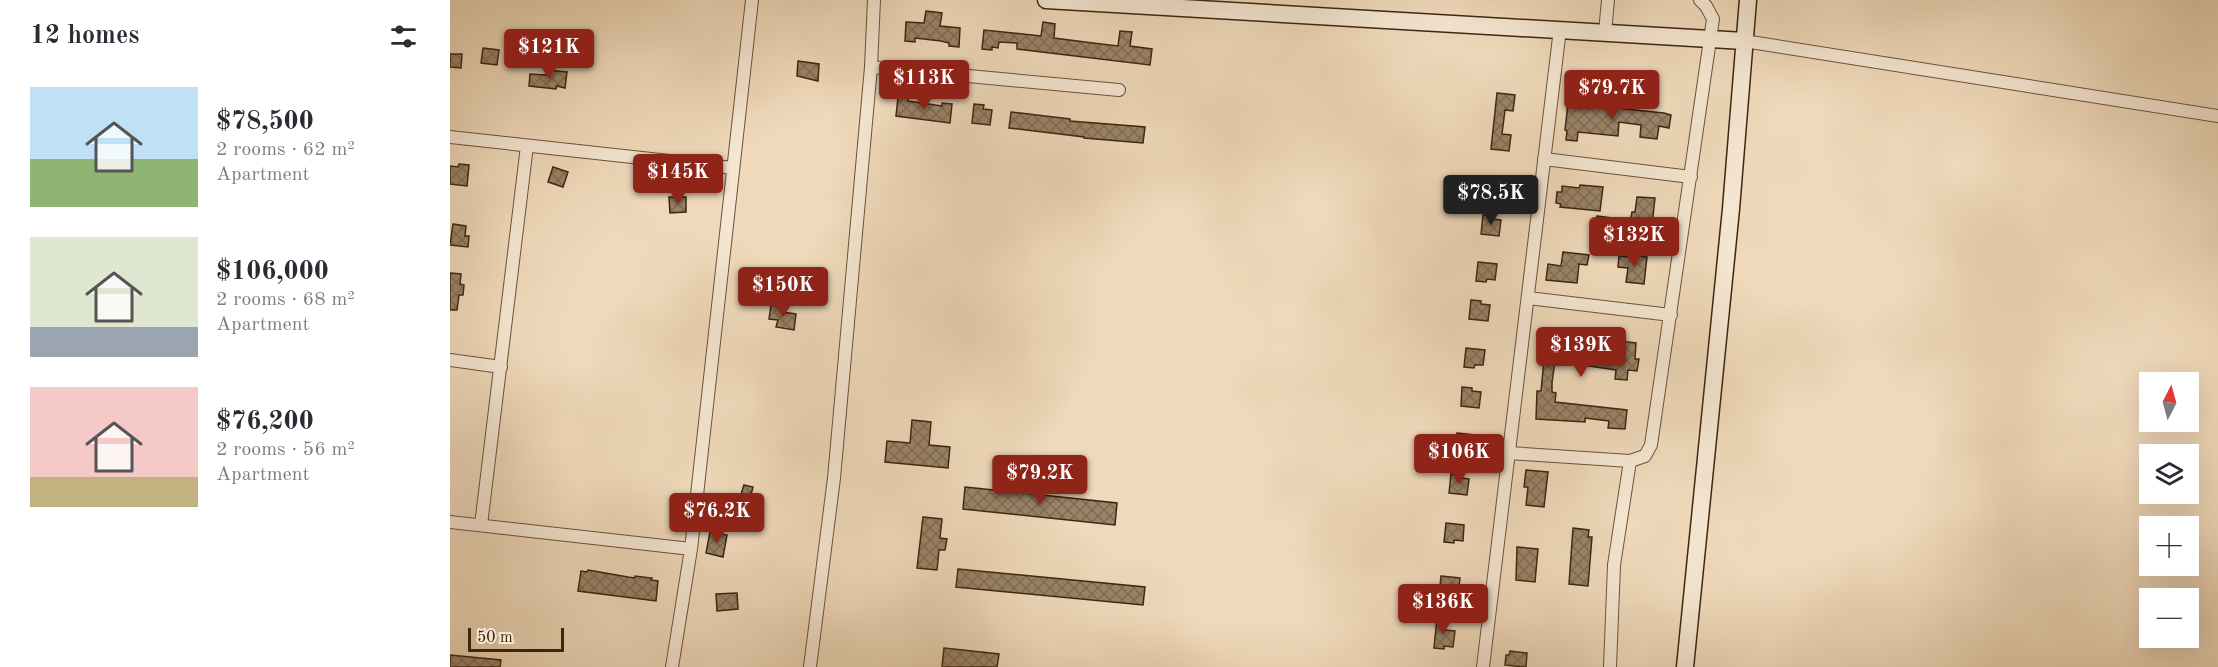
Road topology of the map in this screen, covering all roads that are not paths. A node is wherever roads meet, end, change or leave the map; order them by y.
1 (752, 0) edge
2 (874, 0) edge
3 (1046, 0) edge
4 (1608, 0) edge
5 (1700, 0) edge
6 (1748, 0) edge
7 (1087, 1) edge
8 (1560, 29) junction
9 (1605, 32) junction
10 (1711, 38) junction
11 (1744, 41) junction
12 (871, 67) junction
13 (1119, 90) dead end
14 (2218, 116) edge
15 (450, 137) edge
16 (527, 146) junction
17 (1544, 159) junction
18 (733, 168) junction
19 (1691, 177) junction
20 (1527, 298) junction
21 (1671, 315) junction
22 (450, 360) edge
23 (501, 367) junction
24 (1509, 453) junction
25 (1630, 461) junction
26 (450, 522) edge
27 (481, 525) junction
28 (691, 549) junction
29 (672, 667) edge
30 (810, 667) edge
31 (1483, 667) edge
32 (1610, 667) edge
33 (1685, 667) edge

1 - 18 street
2 - 12 street
3 - 7 street
4 - 9 street
5 - 10 street
6 - 11 street
7 - 8 street
8 - 9 street
8 - 17 street
9 - 10 street
10 - 11 street
10 - 19 street
11 - 14 street
11 - 33 street
12 - 13 street
12 - 30 street
15 - 16 street
16 - 18 street
16 - 23 street
17 - 19 street
17 - 20 street
18 - 28 street
19 - 21 street
20 - 21 street
20 - 24 street
21 - 25 street
22 - 23 street
23 - 27 street
24 - 25 street
24 - 31 street
25 - 32 street
26 - 27 street
27 - 28 street
28 - 29 street

